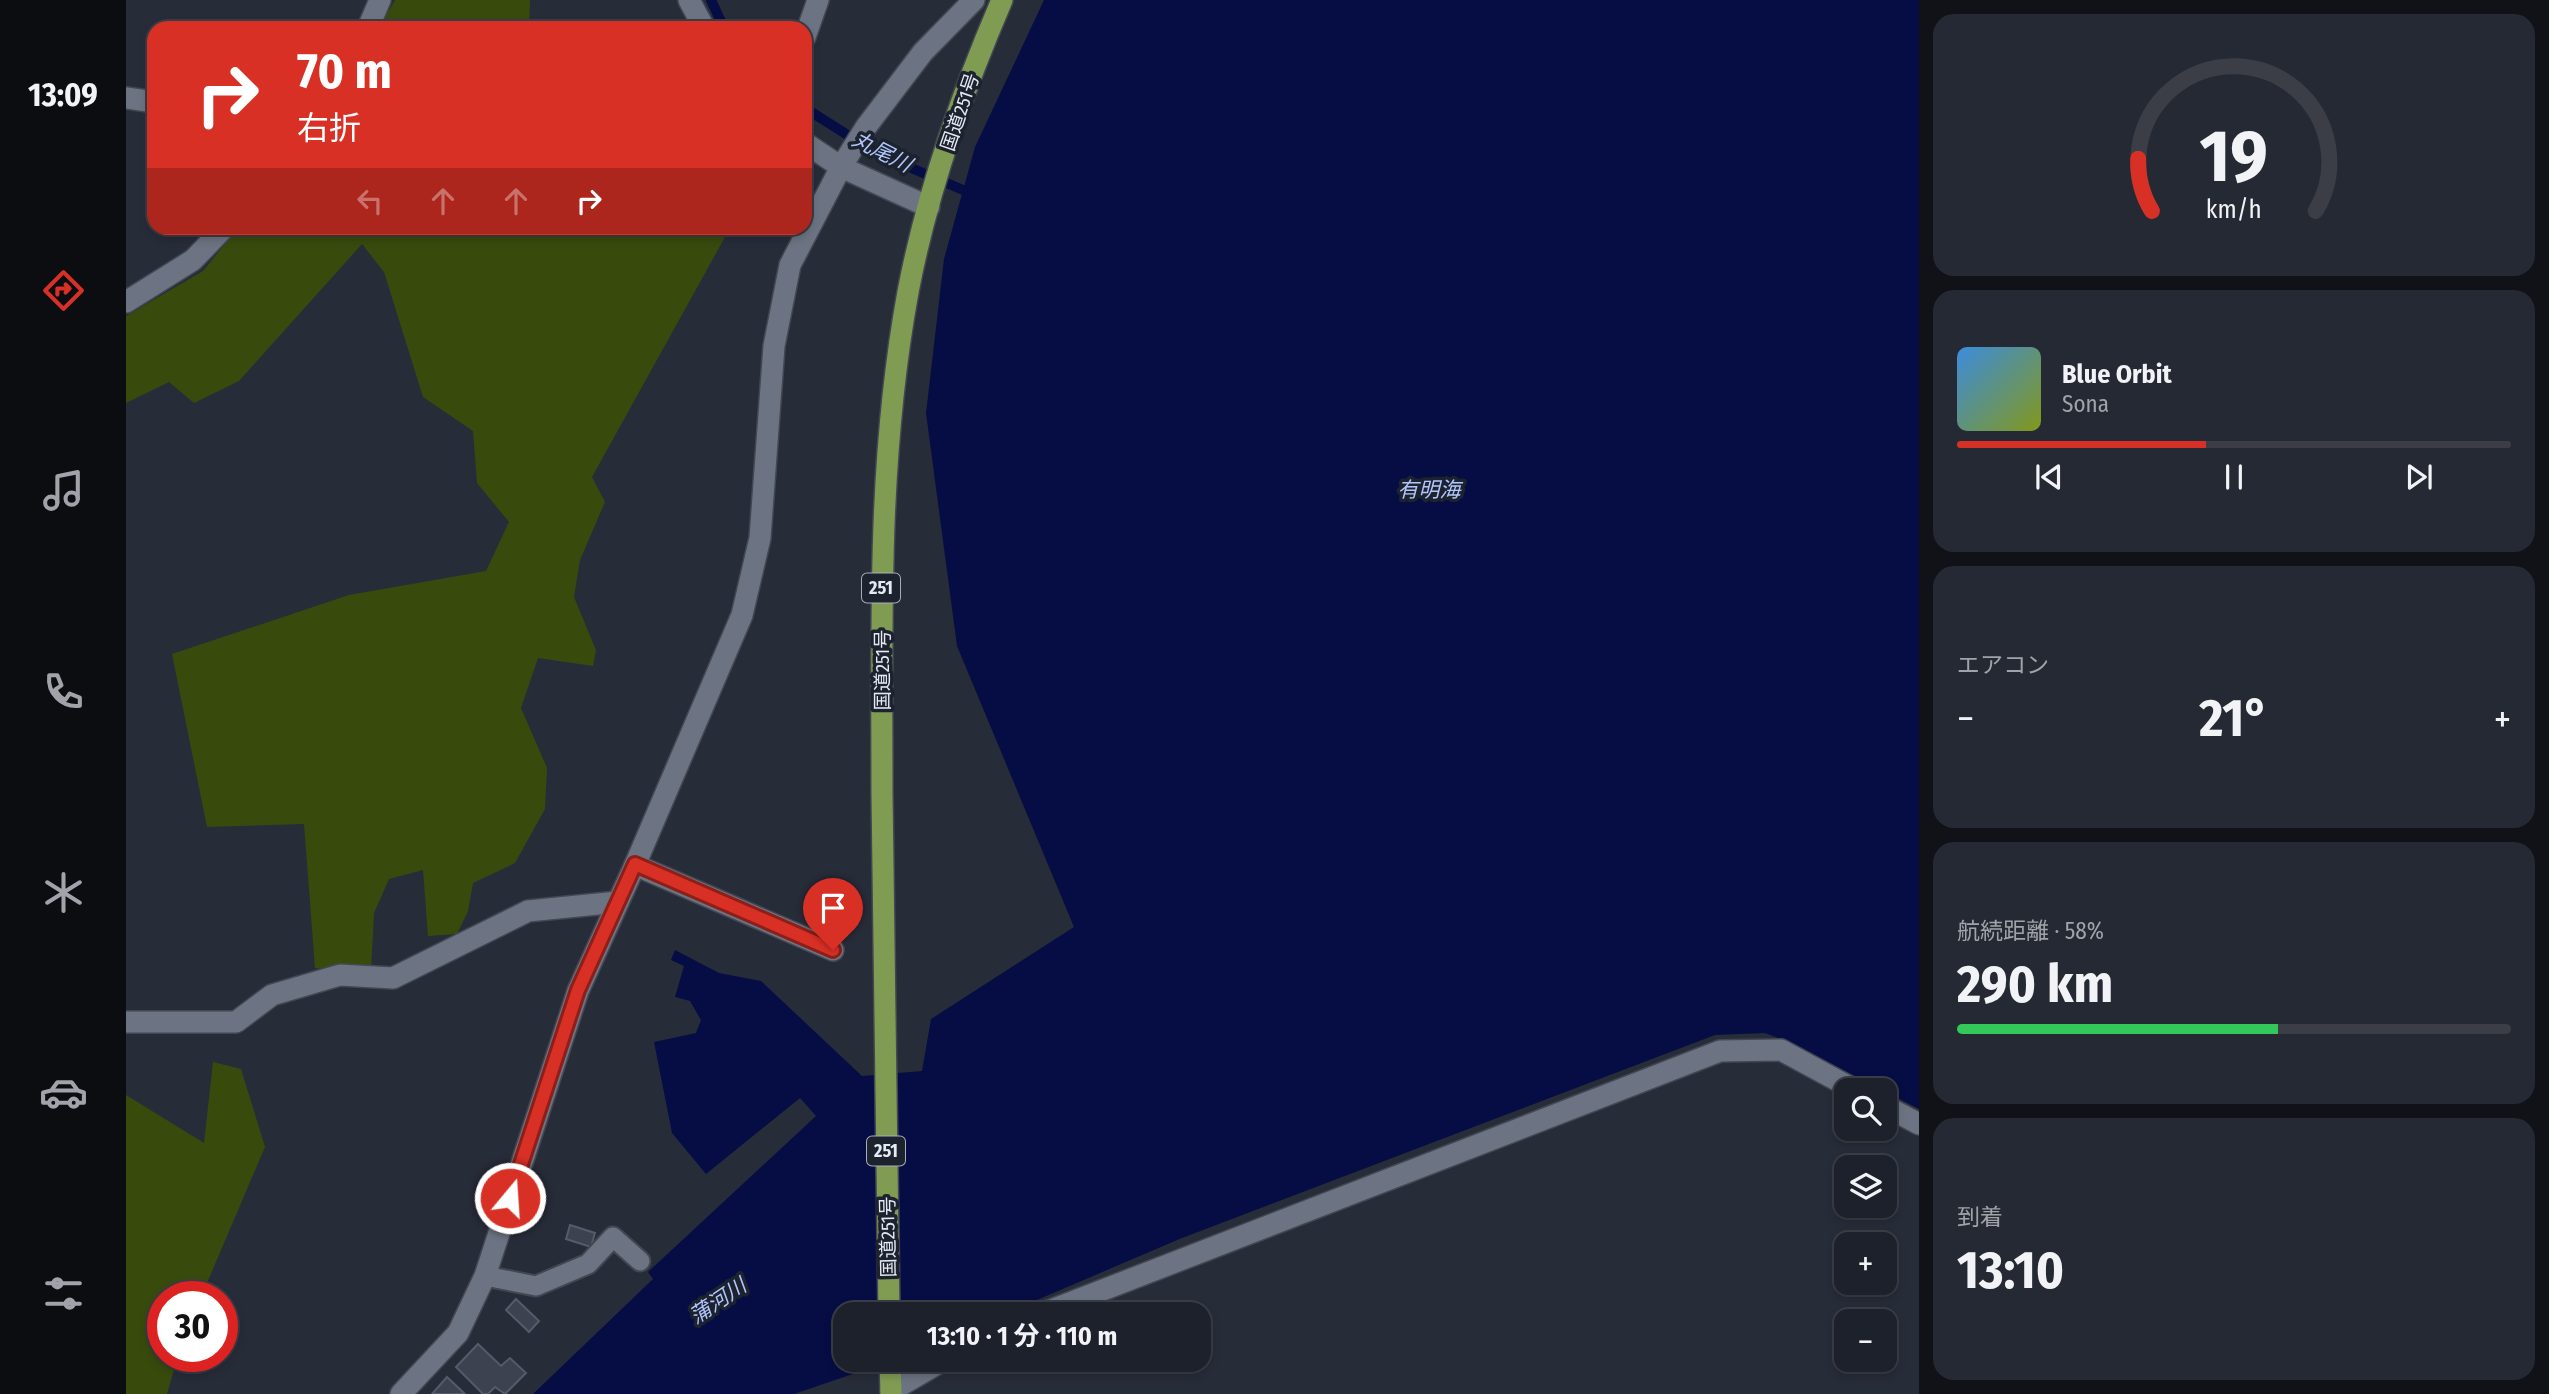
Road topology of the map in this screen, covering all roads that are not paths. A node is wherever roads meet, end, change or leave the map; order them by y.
1 (380, 0) edge
2 (689, 0) edge
3 (818, 0) edge
4 (974, 0) edge
5 (1002, 0) edge
6 (371, 21) edge
7 (700, 21) edge
8 (811, 21) edge
9 (126, 98) edge
10 (147, 102) edge
11 (812, 147) edge
12 (846, 159) junction
13 (931, 201) junction
14 (812, 223) edge
15 (217, 235) edge
16 (806, 235) edge
17 (126, 302) edge
18 (635, 864) junction
19 (618, 902) junction
20 (833, 950) dead end
21 (126, 1022) edge
22 (1834, 1079) edge
23 (1897, 1112) edge
24 (1919, 1124) edge
25 (640, 1261) dead end
26 (485, 1276) junction
27 (889, 1302) edge
28 (1072, 1302) edge
29 (914, 1372) edge
30 (891, 1381) edge
31 (401, 1394) edge

1 - 6 street
2 - 7 street
3 - 8 street
4 - 12 street
5 - 13 highway, 国道251号 / 251
9 - 10 street
11 - 12 street
12 - 13 street
12 - 14 street
13 - 27 highway, 国道251号 / 251
15 - 17 street
16 - 18 street
18 - 19 street
18 - 20 street
19 - 21 street
19 - 26 street
22 - 28 street
23 - 24 street
25 - 26 lane
26 - 31 street
29 - 30 street

